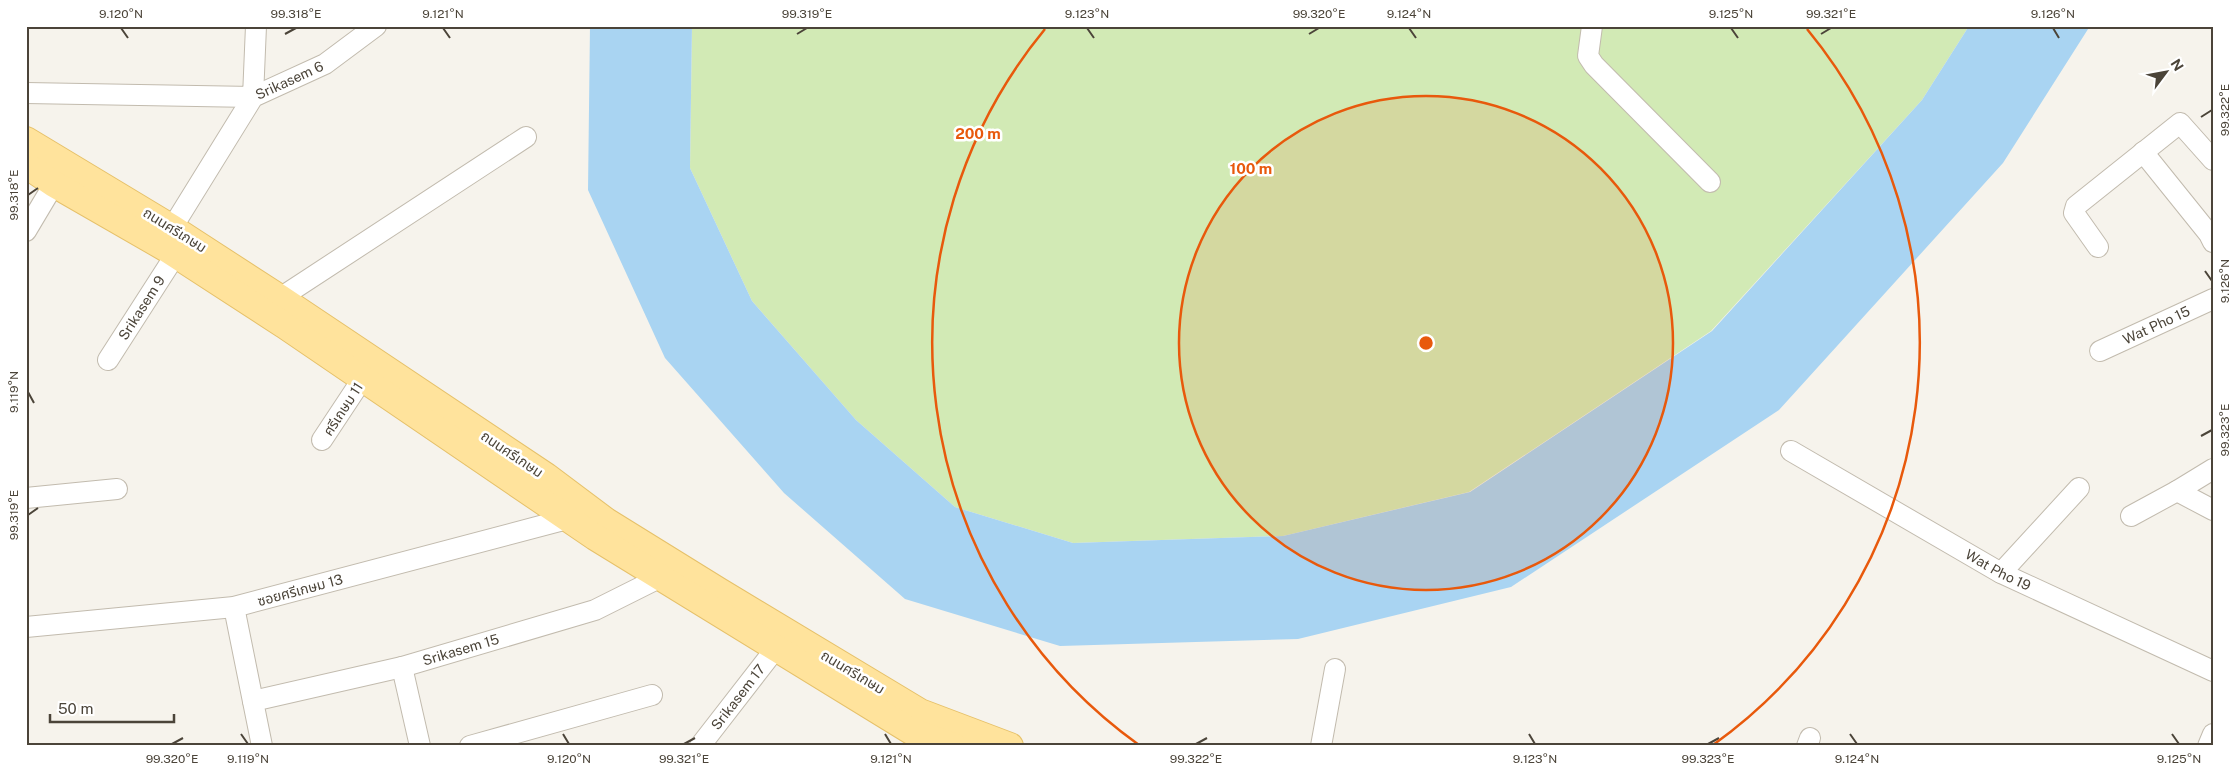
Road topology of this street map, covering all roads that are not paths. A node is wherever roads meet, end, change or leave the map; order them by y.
1 (256, 26) edge
2 (376, 26) edge
3 (1592, 26) edge
4 (26, 93) edge
5 (253, 96) junction
6 (526, 137) dead end
7 (26, 140) edge
8 (2143, 152) junction
9 (2213, 160) edge
10 (26, 165) edge
11 (1710, 182) dead end
12 (54, 184) junction
13 (172, 228) junction
14 (26, 231) edge
15 (2213, 242) edge
16 (2098, 248) dead end
17 (176, 254) junction
18 (280, 298) junction
19 (2213, 299) edge
20 (2100, 351) dead end
21 (108, 360) dead end
22 (363, 378) junction
23 (322, 440) dead end
24 (1791, 451) dead end
25 (2213, 469) edge
26 (2079, 488) dead end
27 (118, 489) dead end
28 (2177, 491) junction
29 (26, 498) edge
30 (2213, 510) edge
31 (2131, 516) dead end
32 (567, 519) junction
33 (2001, 573) junction
34 (661, 577) junction
35 (234, 607) junction
36 (26, 627) edge
37 (776, 648) junction
38 (402, 667) junction
39 (1335, 669) dead end
40 (2213, 671) edge
41 (652, 695) dead end
42 (253, 701) junction
43 (2213, 734) edge
44 (946, 735) edge
45 (262, 746) edge
46 (420, 746) edge
47 (470, 746) edge
48 (700, 746) edge
49 (1010, 746) edge
50 (1321, 746) edge
51 (2208, 746) edge

1 - 5 street
2 - 5 street, Srikasem 6
3 - 11 street
4 - 5 street
5 - 13 street, Srikasem 6
6 - 18 street
7 - 13 main road, ถนนศรีเกษม
8 - 9 street
8 - 15 street
8 - 16 street
10 - 12 main road, ถนนศรีเกษม
12 - 14 street
12 - 17 main road, ถนนศรีเกษม
13 - 18 main road, ถนนศรีเกษม
17 - 21 street, Srikasem 9
17 - 22 main road, ถนนศรีเกษม
18 - 44 main road, ถนนศรีเกษม
19 - 20 street, Wat Pho 15
22 - 23 street, ศรีเกษม 11
22 - 32 main road, ถนนศรีเกษม
24 - 33 street, Wat Pho 19
25 - 28 street
26 - 33 street
27 - 29 street
28 - 30 street
28 - 31 street
32 - 34 main road, ถนนศรีเกษม
32 - 35 street, ซอยศรีเกษม 13
33 - 40 street, Wat Pho 19
34 - 37 main road, ถนนศรีเกษม
34 - 38 street, Srikasem 15
35 - 36 street, ซอยศรีเกษม 13
35 - 42 street
37 - 44 main road, ถนนศรีเกษม
37 - 48 street, Srikasem 17
38 - 42 street, Srikasem 15
38 - 46 street
39 - 50 street
41 - 47 street
42 - 45 street
43 - 51 street
44 - 49 main road, ถนนศรีเกษม

